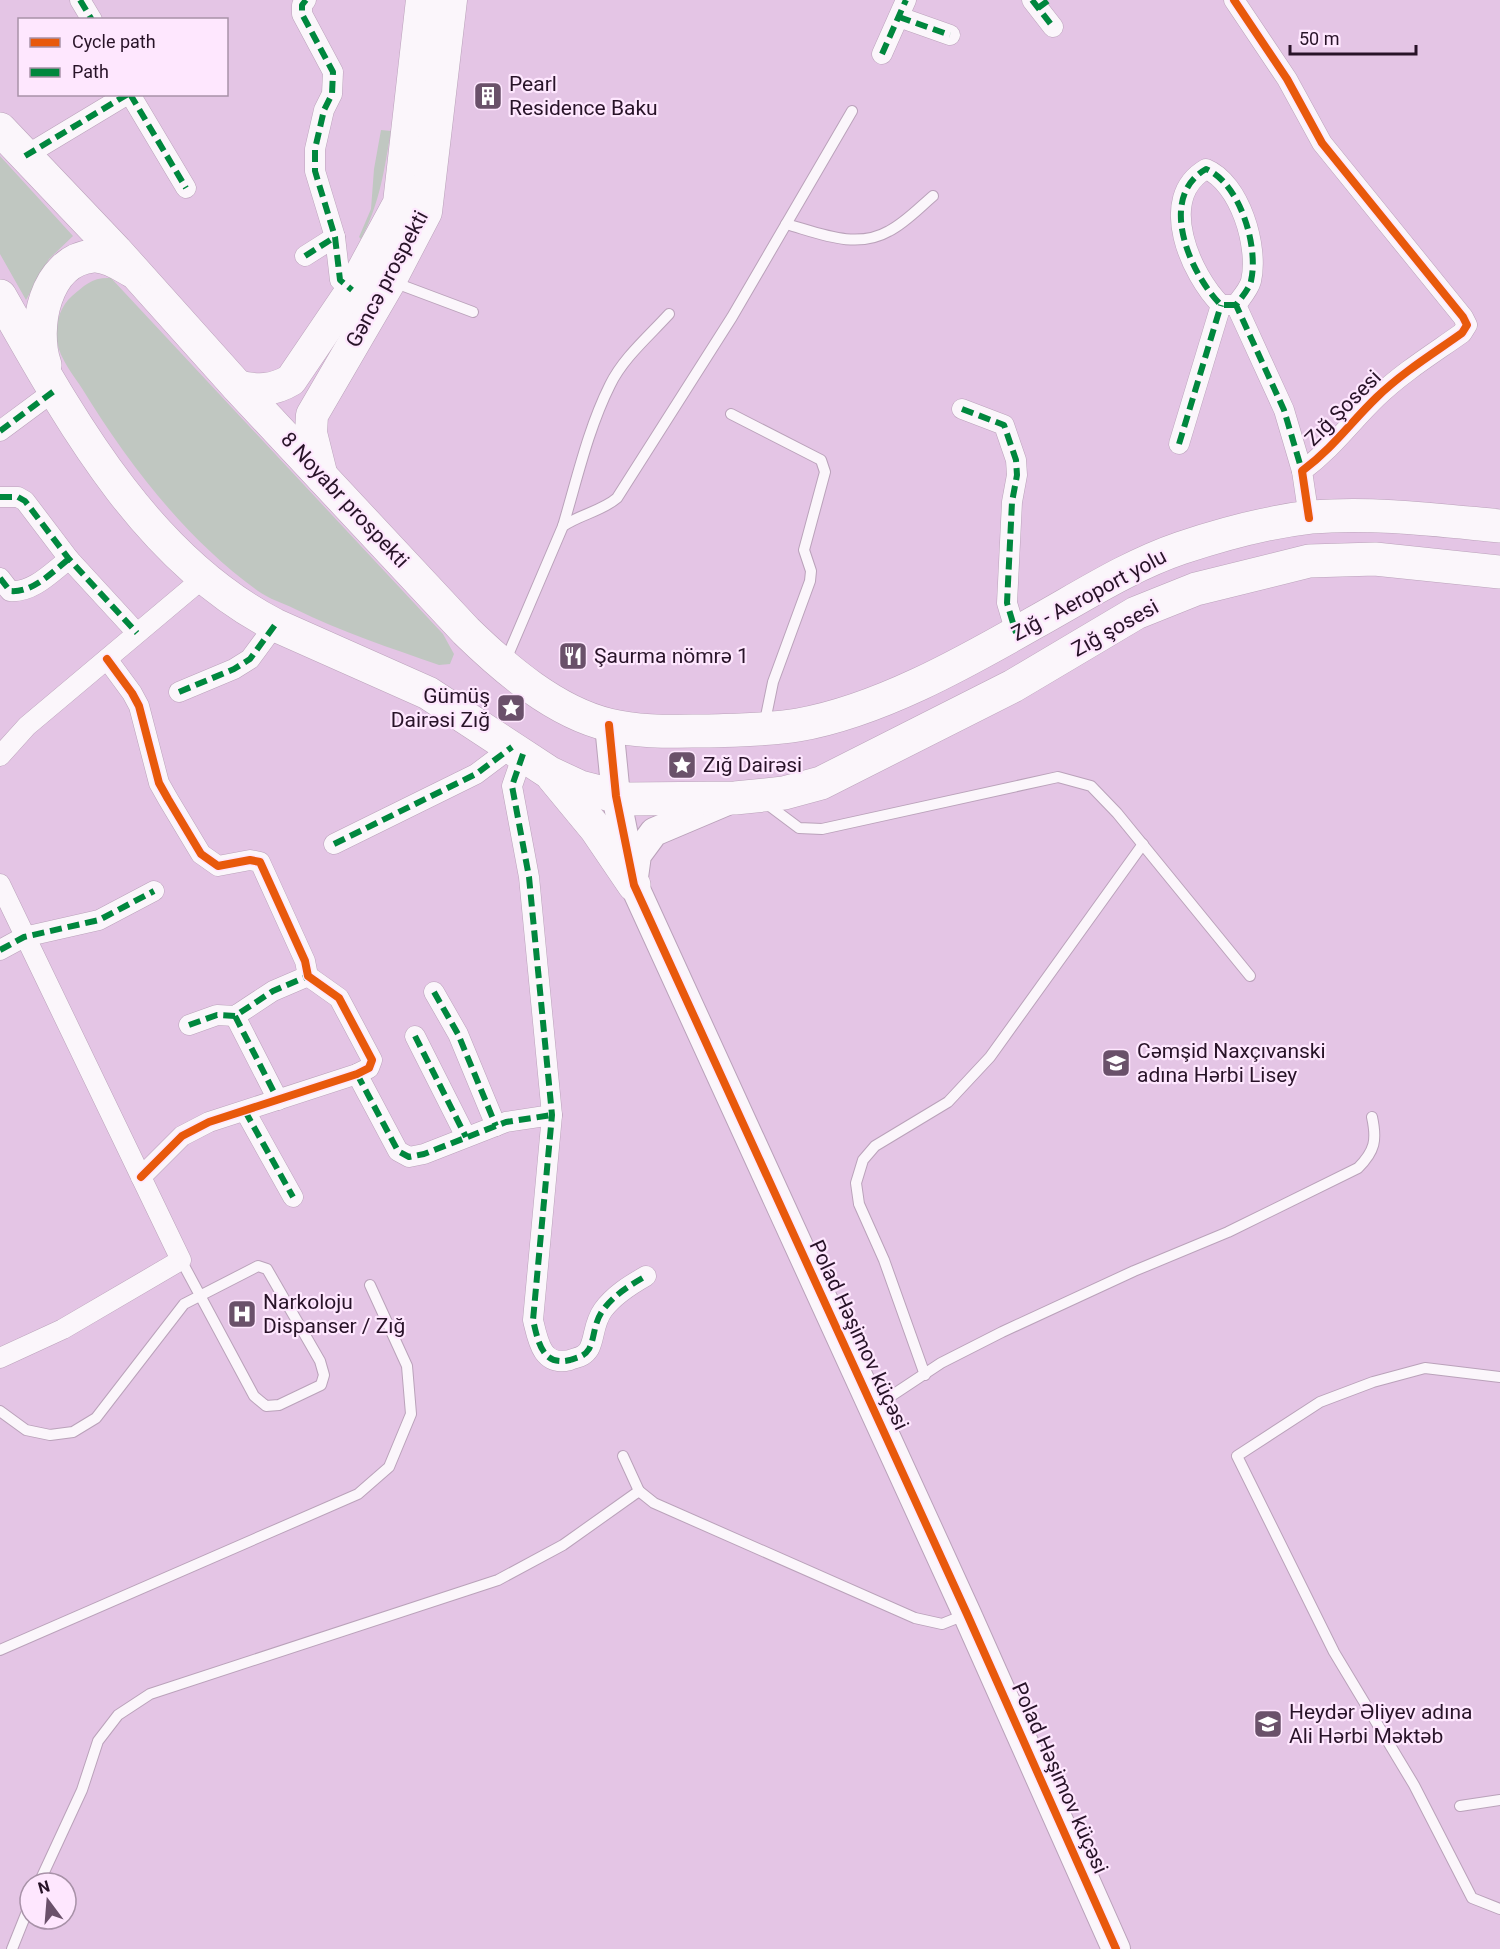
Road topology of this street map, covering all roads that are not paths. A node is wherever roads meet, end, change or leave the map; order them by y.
1 (80, 0) edge
2 (306, 0) edge
3 (422, 0) edge
4 (451, 0) edge
5 (1234, 0) edge
6 (1039, 3) edge
7 (903, 8) edge
8 (91, 18) edge
9 (1053, 27) dead end
10 (950, 35) dead end
11 (882, 54) dead end
12 (126, 96) edge
13 (130, 96) edge
14 (852, 111) dead end
15 (0, 129) edge
16 (25, 156) junction
17 (186, 188) dead end
18 (933, 196) dead end
19 (786, 224) junction
20 (335, 237) junction
21 (305, 256) dead end
22 (136, 273) junction
23 (390, 281) junction
24 (352, 290) junction
25 (0, 296) edge
26 (1228, 305) junction
27 (473, 312) dead end
28 (669, 314) dead end
29 (237, 386) junction
30 (54, 391) junction
31 (962, 409) dead end
32 (731, 414) dead end
33 (0, 431) edge
34 (1179, 444) dead end
35 (1302, 471) junction
36 (322, 477) junction
37 (0, 497) edge
38 (1309, 518) junction
39 (563, 526) junction
40 (1500, 526) edge
41 (69, 559) junction
42 (1500, 572) edge
43 (0, 578) edge
44 (202, 579) junction
45 (275, 626) junction
46 (137, 633) junction
47 (1016, 633) junction
48 (106, 659) junction
49 (504, 665) junction
50 (179, 692) dead end
51 (609, 725) junction
52 (764, 729) junction
53 (518, 751) junction
54 (0, 756) edge
55 (550, 773) junction
56 (615, 796) junction
57 (746, 797) junction
58 (334, 844) dead end
59 (1143, 844) junction
60 (0, 884) edge
61 (634, 885) junction
62 (154, 891) dead end
63 (24, 937) junction
64 (0, 950) edge
65 (308, 976) junction
66 (1250, 976) dead end
67 (434, 992) dead end
68 (235, 1016) junction
69 (189, 1025) dead end
70 (415, 1036) dead end
71 (357, 1074) junction
72 (278, 1100) junction
73 (244, 1111) junction
74 (552, 1115) junction
75 (1372, 1117) dead end
76 (496, 1126) junction
77 (466, 1137) junction
78 (141, 1177) junction
79 (293, 1197) dead end
80 (181, 1260) junction
81 (646, 1276) dead end
82 (370, 1285) dead end
83 (200, 1295) junction
84 (0, 1358) edge
85 (925, 1375) junction
86 (1500, 1377) edge
87 (873, 1408) junction
88 (0, 1411) edge
89 (623, 1456) dead end
90 (639, 1491) junction
91 (967, 1614) junction
92 (0, 1650) edge
93 (1500, 1800) edge
94 (1460, 1806) dead end
95 (45, 1871) edge
96 (1500, 1909) edge
97 (19, 1931) edge
98 (12, 1949) edge
99 (1116, 1949) edge

1 - 8 street
2 - 20 street
3 - 24 main road, Gəncə prospekti
4 - 23 main road, Gəncə prospekti
5 - 35 street, Zığ Şosesi
6 - 9 street
7 - 10 street
7 - 11 street
12 - 16 street
13 - 17 street
14 - 19 lane
15 - 16 highway, 8 Noyabr prospekti
16 - 22 highway, 8 Noyabr prospekti
18 - 19 lane
19 - 39 lane
20 - 21 street
20 - 24 street
22 - 29 highway, 8 Noyabr prospekti
22 - 30 highway
23 - 27 lane
23 - 36 main road, Gəncə prospekti
24 - 29 main road, Gəncə prospekti
25 - 30 highway
26 - 26 street, Zığ Şosesi
26 - 34 street
26 - 35 street, Zığ Şosesi
28 - 39 lane
29 - 36 highway, 8 Noyabr prospekti
30 - 33 street
30 - 44 highway
31 - 47 street
32 - 52 lane
35 - 38 street, Zığ Şosesi
36 - 49 highway, 8 Noyabr prospekti
37 - 41 street
38 - 40 highway, Zığ - Aeroport yolu
38 - 47 highway, Zığ - Aeroport yolu
39 - 49 lane
41 - 43 street
41 - 46 street
42 - 57 highway, Zığ şosesi
44 - 45 highway
44 - 46 street
45 - 50 street
45 - 53 highway
46 - 48 street
47 - 52 highway, Zığ - Aeroport yolu
48 - 54 street
48 - 65 street
49 - 51 highway, 8 Noyabr prospekti
51 - 52 highway, 8 Noyabr prospekti
51 - 56 street, Polad Həşimov küçəsi
53 - 55 highway
53 - 58 street
53 - 74 street
55 - 56 highway
55 - 61 highway
56 - 57 highway
56 - 61 street, Polad Həşimov küçəsi
57 - 59 lane
57 - 61 street
59 - 66 lane
59 - 85 lane
60 - 63 street
61 - 87 street, Polad Həşimov küçəsi
62 - 63 street
63 - 64 street
63 - 78 street
65 - 68 street
65 - 71 street
67 - 76 street
68 - 69 street
68 - 72 street
70 - 77 street
71 - 72 street
71 - 77 street
72 - 73 street
73 - 78 street
73 - 79 street
74 - 76 street
74 - 81 street
75 - 85 lane
76 - 77 street
78 - 80 street
80 - 83 lane
80 - 84 street
82 - 92 lane
83 - 83 lane
83 - 88 lane
85 - 87 lane
86 - 96 lane
87 - 91 street, Polad Həşimov küçəsi
89 - 90 lane
90 - 91 lane
90 - 95 lane
91 - 99 street, Polad Həşimov küçəsi
93 - 94 lane
97 - 98 lane

